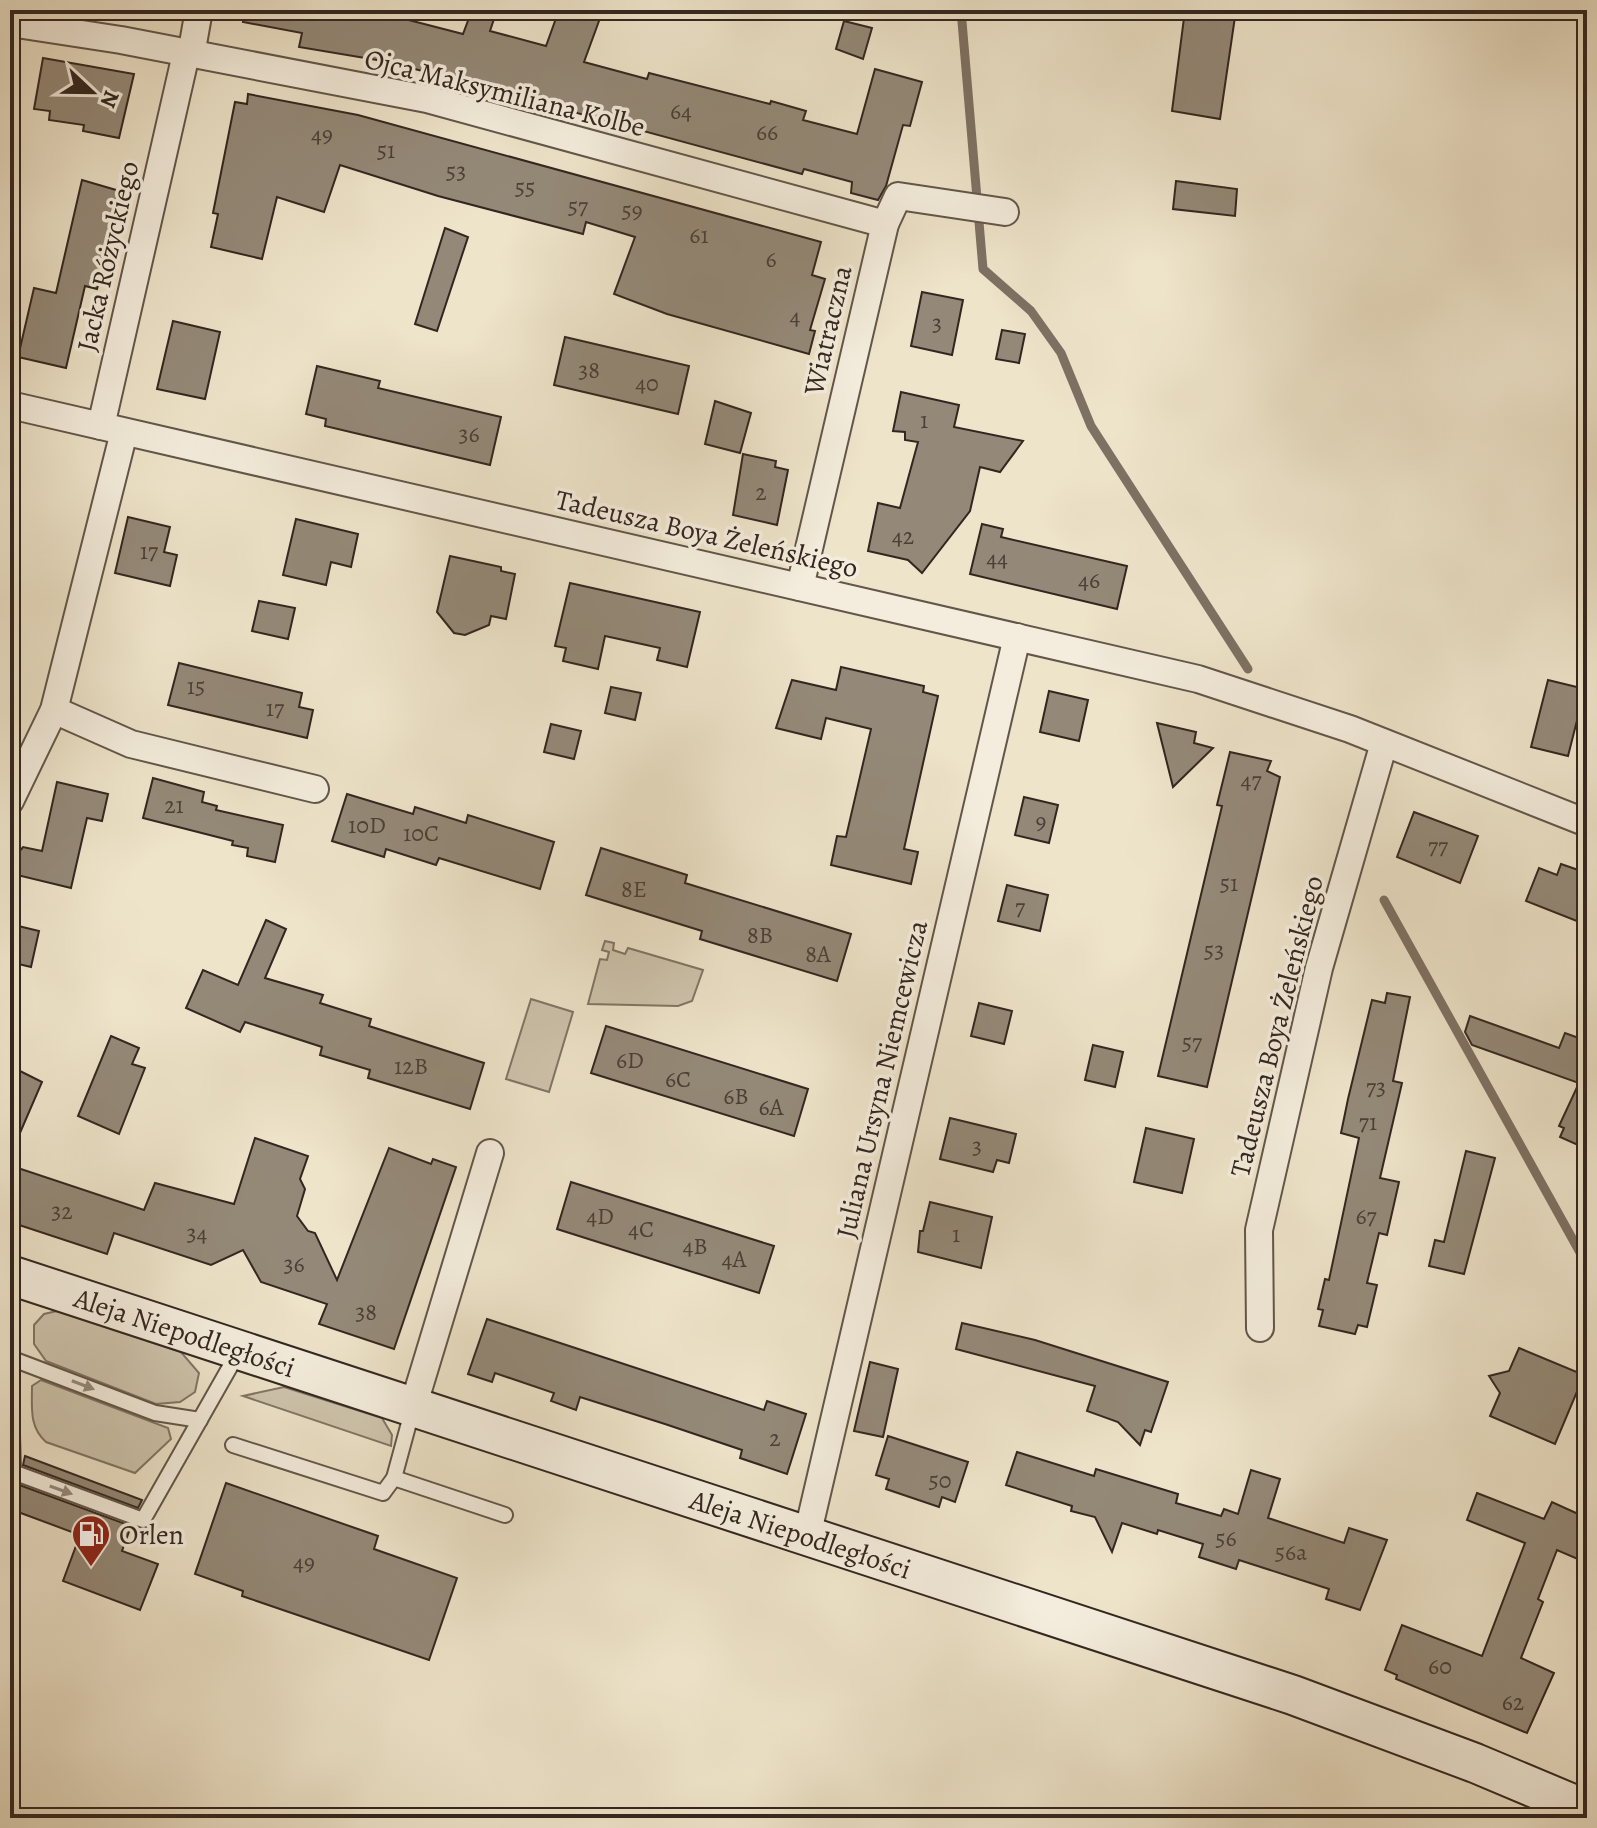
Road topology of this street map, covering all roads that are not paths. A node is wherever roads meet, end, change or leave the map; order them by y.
1 (199, 10) edge
2 (10, 23) edge
3 (188, 54) junction
4 (1005, 212) dead end
5 (885, 224) junction
6 (10, 405) edge
7 (112, 429) junction
8 (800, 587) junction
9 (1017, 637) junction
10 (54, 710) junction
11 (1384, 743) junction
12 (315, 789) dead end
13 (10, 801) edge
14 (1587, 823) edge
15 (490, 1153) dead end
16 (10, 1275) edge
17 (1260, 1328) dead end
18 (239, 1350) junction
19 (10, 1360) edge
20 (413, 1407) junction
21 (200, 1420) junction
22 (233, 1445) dead end
23 (394, 1478) junction
24 (505, 1515) dead end
25 (807, 1536) junction
26 (1587, 1810) edge

1 - 3 street, Jacka Różyckiego
2 - 3 street, Ojca Maksymiliana Kolbe
3 - 5 street, Ojca Maksymiliana Kolbe
3 - 7 street, Jacka Różyckiego
4 - 5 street, Wiatraczna
5 - 8 street, Wiatraczna
6 - 7 street, Tadeusza Boya Żeleńskiego
7 - 8 street, Tadeusza Boya Żeleńskiego
7 - 10 street, Jacka Różyckiego
8 - 9 street, Tadeusza Boya Żeleńskiego
9 - 11 street, Tadeusza Boya Żeleńskiego
9 - 25 street, Juliana Ursyna Niemcewicza
10 - 12 street
10 - 13 street, Jacka Różyckiego
11 - 14 street, Tadeusza Boya Żeleńskiego
11 - 17 street, Tadeusza Boya Żeleńskiego
15 - 20 street
16 - 18 street, Aleja Niepodległości
18 - 20 street, Aleja Niepodległości
18 - 21 lane
19 -> 21 lane
19 -> 21 lane
20 - 23 lane
20 - 25 street, Aleja Niepodległości
22 - 23 lane
23 - 24 lane
25 - 26 street, Aleja Niepodległości

